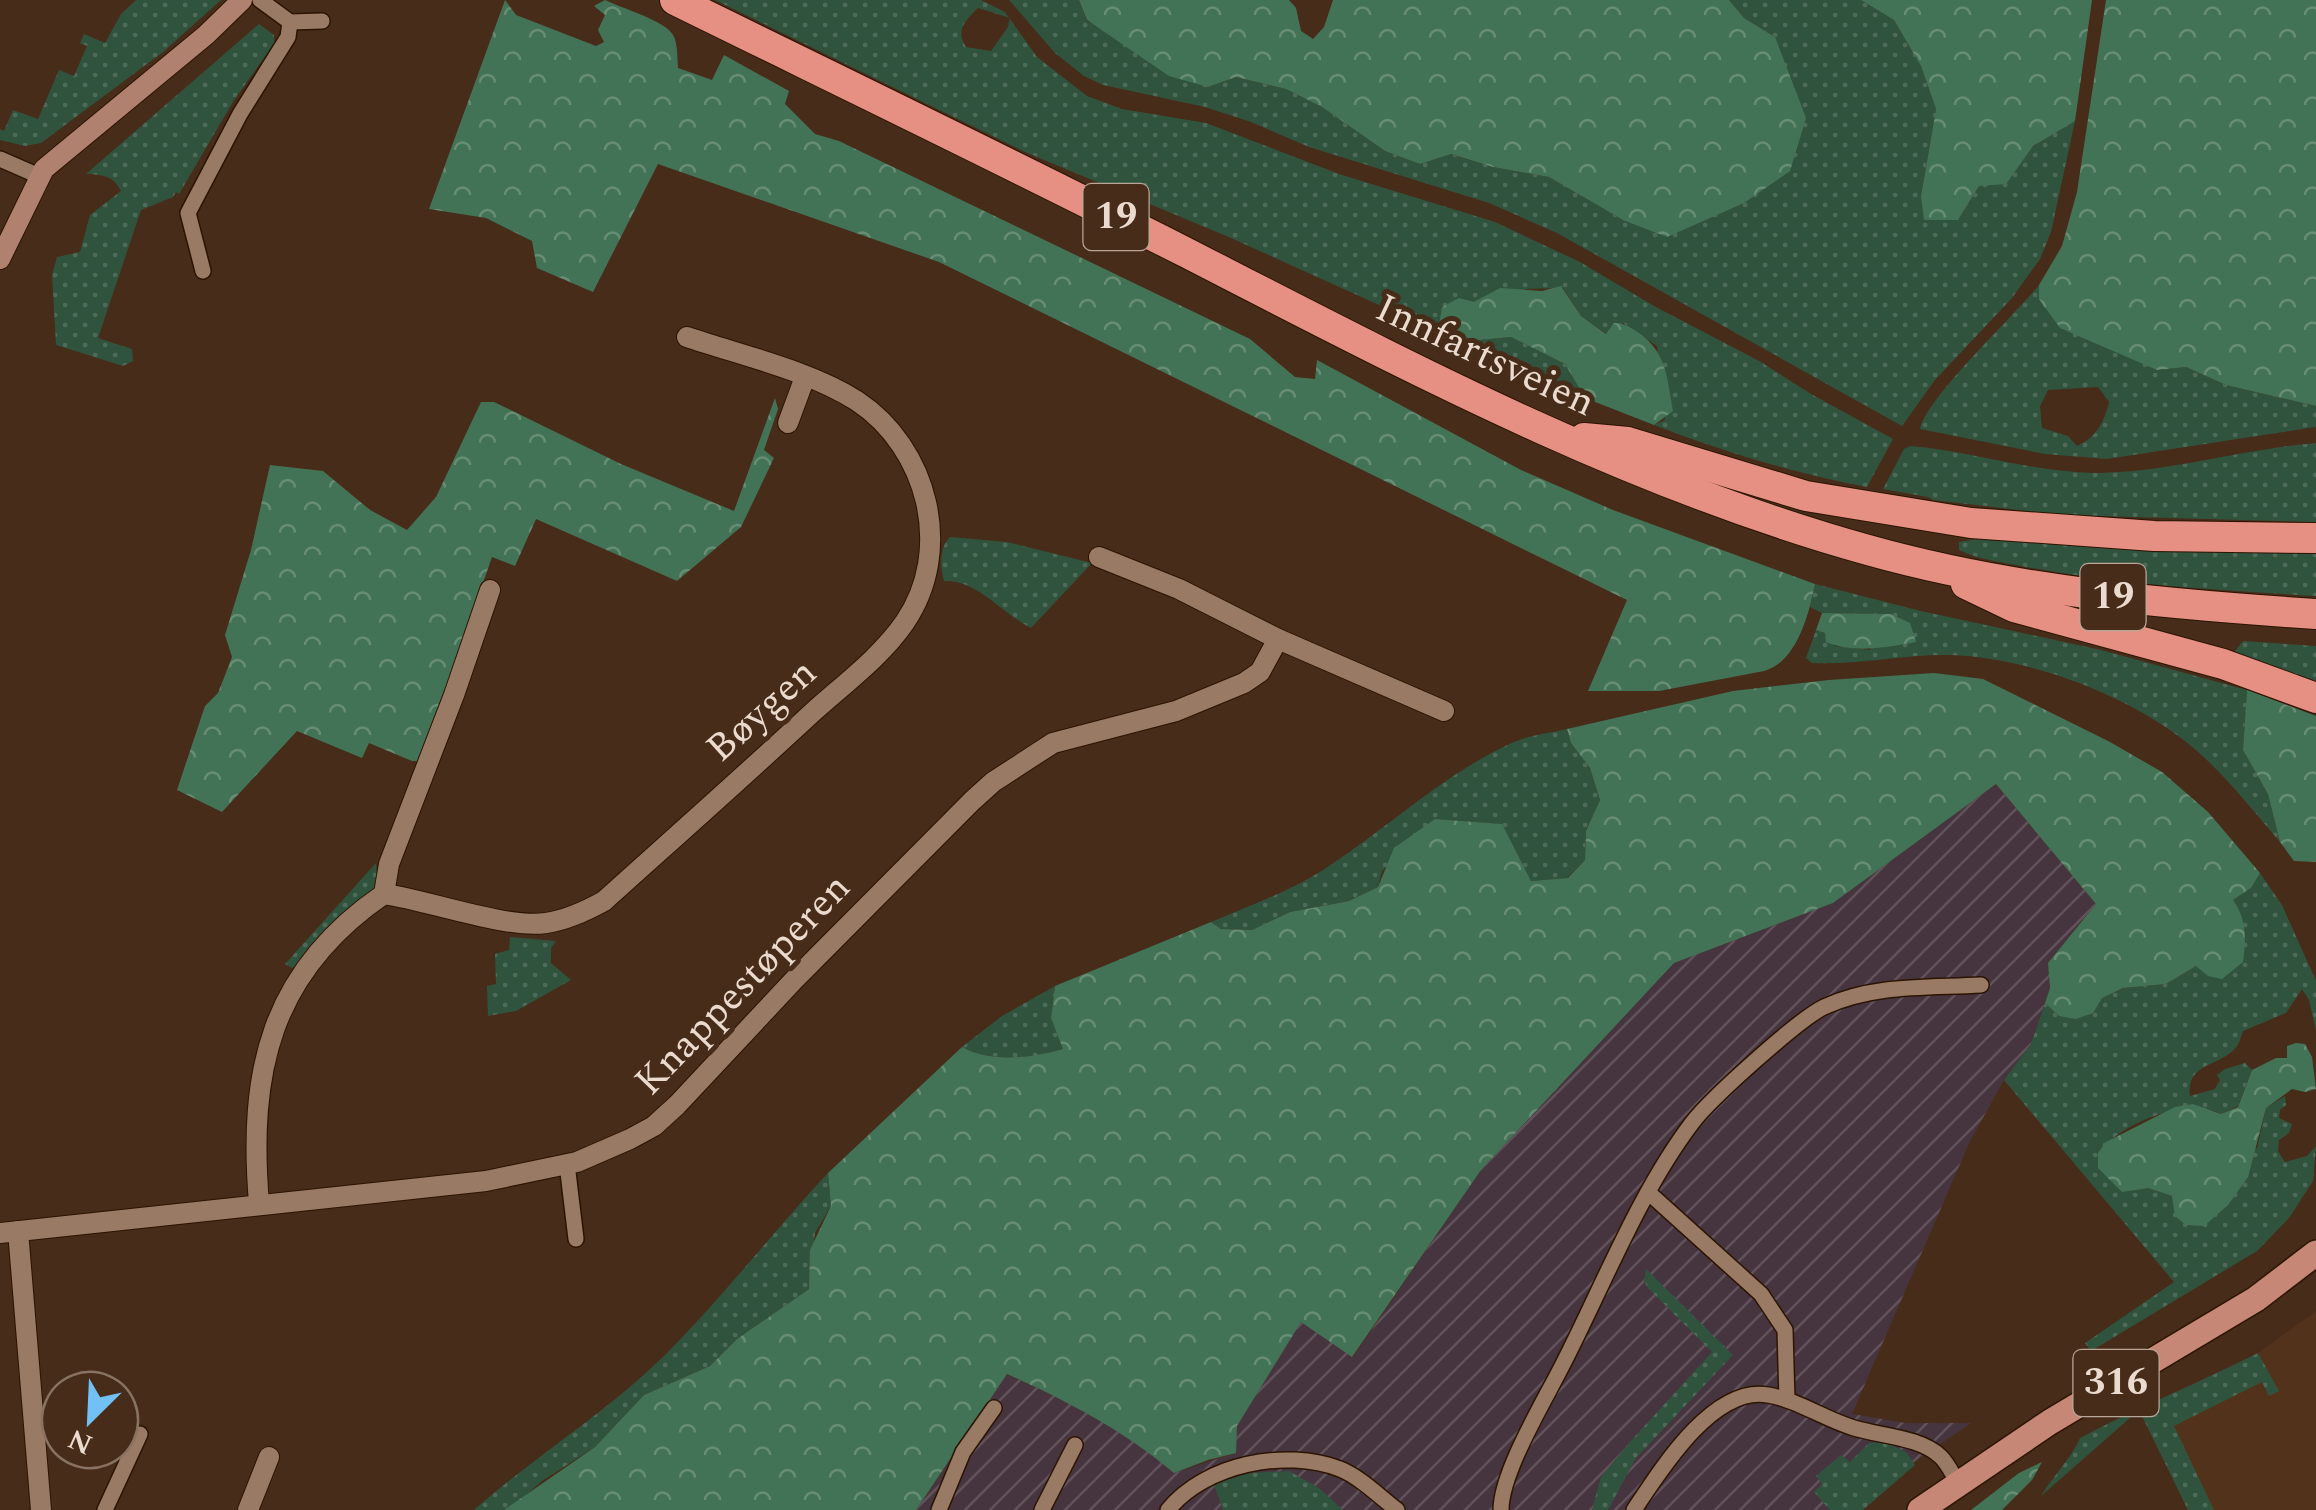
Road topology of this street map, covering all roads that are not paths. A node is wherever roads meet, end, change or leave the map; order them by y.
1 (242, 0) edge
2 (260, 0) edge
3 (676, 0) edge
4 (322, 21) dead end
5 (290, 22) junction
6 (0, 159) edge
7 (39, 176) junction
8 (0, 259) edge
9 (203, 271) dead end
10 (687, 337) dead end
11 (806, 378) junction
12 (788, 423) dead end
13 (1556, 436) junction
14 (2316, 538) edge
15 (1099, 557) dead end
16 (1913, 560) junction
17 (490, 590) dead end
18 (2316, 614) edge
19 (1278, 638) junction
20 (2316, 698) edge
21 (1444, 711) dead end
22 (384, 894) junction
23 (1981, 986) dead end
24 (567, 1164) junction
25 (1649, 1193) junction
26 (259, 1203) junction
27 (9, 1232) edge
28 (576, 1239) dead end
29 (2314, 1250) edge
30 (1787, 1400) junction
31 (994, 1408) dead end
32 (1075, 1445) dead end
33 (269, 1456) dead end
34 (123, 1470) edge
35 (1958, 1482) junction
36 (41, 1510) edge
37 (105, 1510) edge
38 (248, 1510) edge
39 (939, 1510) edge
40 (1042, 1510) edge
41 (1168, 1510) edge
42 (1398, 1510) edge
43 (1501, 1510) edge
44 (1634, 1510) edge
45 (1920, 1510) edge

1 - 7 street
2 - 5 lane
3 - 13 highway, Innfartsveien / 19
4 - 5 lane
5 - 9 lane
6 - 7 lane
7 - 8 street
10 - 11 street, Bøygen
11 - 12 street
11 - 22 street, Bøygen
13 - 14 highway
13 - 16 highway, Innfartsveien / 19
15 - 19 street
16 - 18 highway, Innfartsveien / 19
16 - 20 highway
17 - 22 street
19 - 21 street
19 - 24 street, Knappestøperen
22 - 26 street
23 - 25 lane
24 - 26 street, Knappestøperen
24 - 28 lane
25 - 30 lane
25 - 43 lane
26 - 27 street, Knappestøperen
27 - 36 street
29 - 35 main road, 316
30 - 35 lane
30 - 44 lane
31 - 39 lane
32 - 40 lane
33 - 38 street
34 - 37 lane
35 - 45 main road, 316
41 - 42 lane

